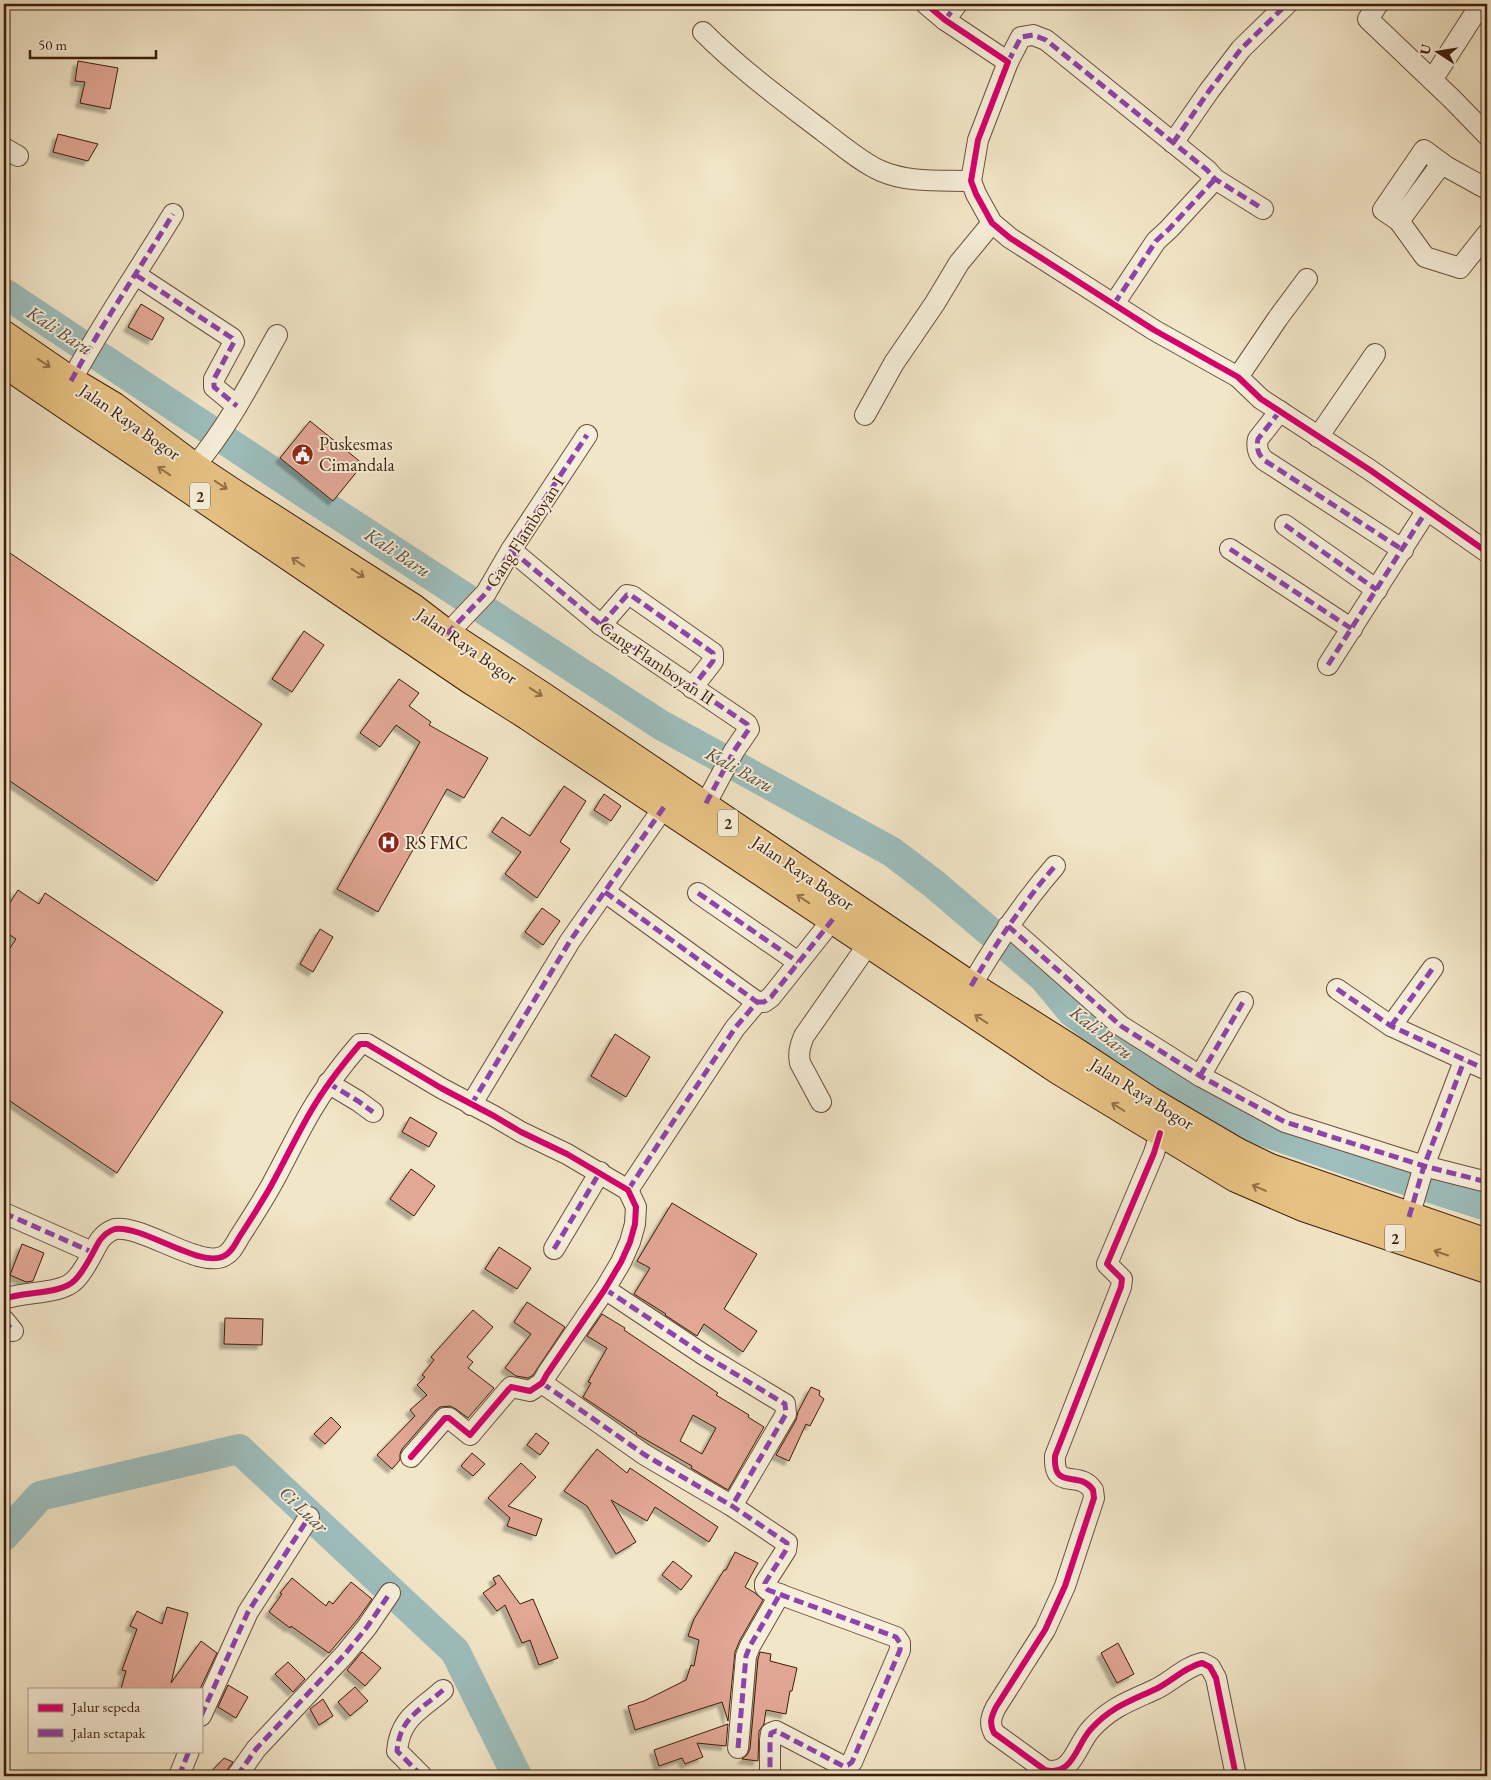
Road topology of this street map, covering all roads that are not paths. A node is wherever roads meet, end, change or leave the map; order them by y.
1 (926, 4) edge
2 (957, 4) edge
3 (1287, 4) edge
4 (1378, 4) edge
5 (1477, 10) dead end
6 (945, 20) junction
7 (703, 32) dead end
8 (1008, 62) junction
9 (1432, 80) junction
10 (1486, 130) edge
11 (1173, 143) junction
12 (1215, 179) junction
13 (971, 181) junction
14 (1487, 189) edge
15 (1263, 209) dead end
16 (173, 214) dead end
17 (992, 223) junction
18 (1487, 234) edge
19 (136, 275) junction
20 (1307, 279) dead end
21 (1114, 304) junction
22 (278, 335) dead end
23 (4, 336) edge
24 (1375, 354) dead end
25 (4, 363) edge
26 (74, 376) junction
27 (1238, 377) junction
28 (234, 411) junction
29 (1280, 411) junction
30 (866, 415) dead end
31 (587, 435) dead end
32 (1318, 437) junction
33 (202, 458) junction
34 (1428, 510) junction
35 (1285, 525) dead end
36 (1230, 549) dead end
37 (511, 550) junction
38 (1403, 550) junction
39 (1487, 552) edge
40 (1378, 590) junction
41 (601, 625) junction
42 (452, 629) junction
43 (1352, 629) junction
44 (1328, 665) dead end
45 (692, 688) junction
46 (709, 798) junction
47 (664, 807) junction
48 (1055, 866) dead end
49 (605, 892) junction
50 (698, 893) dead end
51 (832, 919) junction
52 (1005, 929) junction
53 (869, 943) junction
54 (798, 962) junction
55 (1433, 968) dead end
56 (975, 979) junction
57 (1338, 989) dead end
58 (757, 1002) junction
59 (1242, 1002) dead end
60 (1391, 1026) junction
61 (1464, 1061) junction
62 (1487, 1070) edge
63 (1200, 1076) junction
64 (328, 1083) junction
65 (821, 1102) dead end
66 (471, 1105) junction
67 (373, 1112) dead end
68 (1160, 1133) junction
69 (1424, 1168) junction
70 (600, 1172) junction
71 (1487, 1182) edge
72 (628, 1190) junction
73 (1412, 1208) junction
74 (4, 1213) edge
75 (1487, 1243) edge
76 (554, 1249) dead end
77 (92, 1252) junction
78 (1487, 1269) edge
79 (605, 1289) junction
80 (4, 1299) edge
81 (542, 1383) junction
82 (411, 1457) dead end
83 (732, 1506) junction
84 (309, 1517) dead end
85 (390, 1593) dead end
86 (780, 1594) junction
87 (443, 1690) dead end
88 (202, 1714) edge
89 (738, 1748) dead end
90 (189, 1752) edge
91 (180, 1776) edge
92 (237, 1776) edge
93 (422, 1776) edge
94 (770, 1776) edge
95 (1236, 1776) edge

1 - 6 street
2 - 6 street
3 - 11 street
4 - 9 street
5 - 9 street
6 - 8 street
7 - 13 street
8 - 11 street
8 - 13 street
9 - 10 street
11 - 12 street
12 - 15 street
12 - 21 street
13 - 17 street
14 - 18 street
16 - 19 street
17 - 21 street
17 - 30 street
19 - 26 street
19 - 28 street
20 - 27 street
21 - 27 street
22 - 28 street
23 -> 26 highway, Jalan Raya Bogor / 2
24 - 32 street
47 -> 25 highway, Jalan Raya Bogor / 2
26 - 33 highway, Jalan Raya Bogor / 2
27 - 29 street
28 - 33 street
29 - 32 street
29 - 38 street
31 - 37 street, Gang Flamboyan I
32 - 34 street
33 -> 42 highway, Jalan Raya Bogor / 2
34 - 38 street
34 - 39 street
35 - 40 street
36 - 43 street
37 - 41 street, Gang Flamboyan II
37 - 42 street, Gang Flamboyan I
38 - 40 street
40 - 43 street
41 - 45 street, Gang Flamboyan II
41 - 45 street
42 -> 46 highway, Jalan Raya Bogor / 2
43 - 44 street
45 - 46 street, Gang Flamboyan II
46 - 56 highway, Jalan Raya Bogor / 2
47 - 49 street
51 -> 47 highway, Jalan Raya Bogor / 2
48 - 52 street
49 - 58 street
49 - 66 street
50 - 54 street
51 - 53 highway, Jalan Raya Bogor / 2
51 - 54 street
52 - 56 street
52 - 63 street
53 - 65 street
68 -> 53 highway, Jalan Raya Bogor / 2
54 - 58 street
55 - 60 street
56 - 73 highway, Jalan Raya Bogor / 2
57 - 60 street
58 - 72 street
59 - 63 street
60 - 61 street
61 - 62 street
61 - 69 street
63 - 69 street
64 - 66 street
64 - 67 street
64 - 77 street
66 - 70 street
78 -> 68 highway, Jalan Raya Bogor / 2
68 - 95 street
69 - 71 street
69 - 73 street
70 - 72 street
70 - 76 street
72 - 79 street
73 - 75 highway, Jalan Raya Bogor / 2
74 - 77 street
77 - 80 street
79 - 81 street
79 - 83 street
81 - 82 street
81 - 83 street
83 - 86 street
84 - 88 street
85 - 92 street
86 - 89 street
86 - 94 street
87 - 93 street
90 - 91 street

